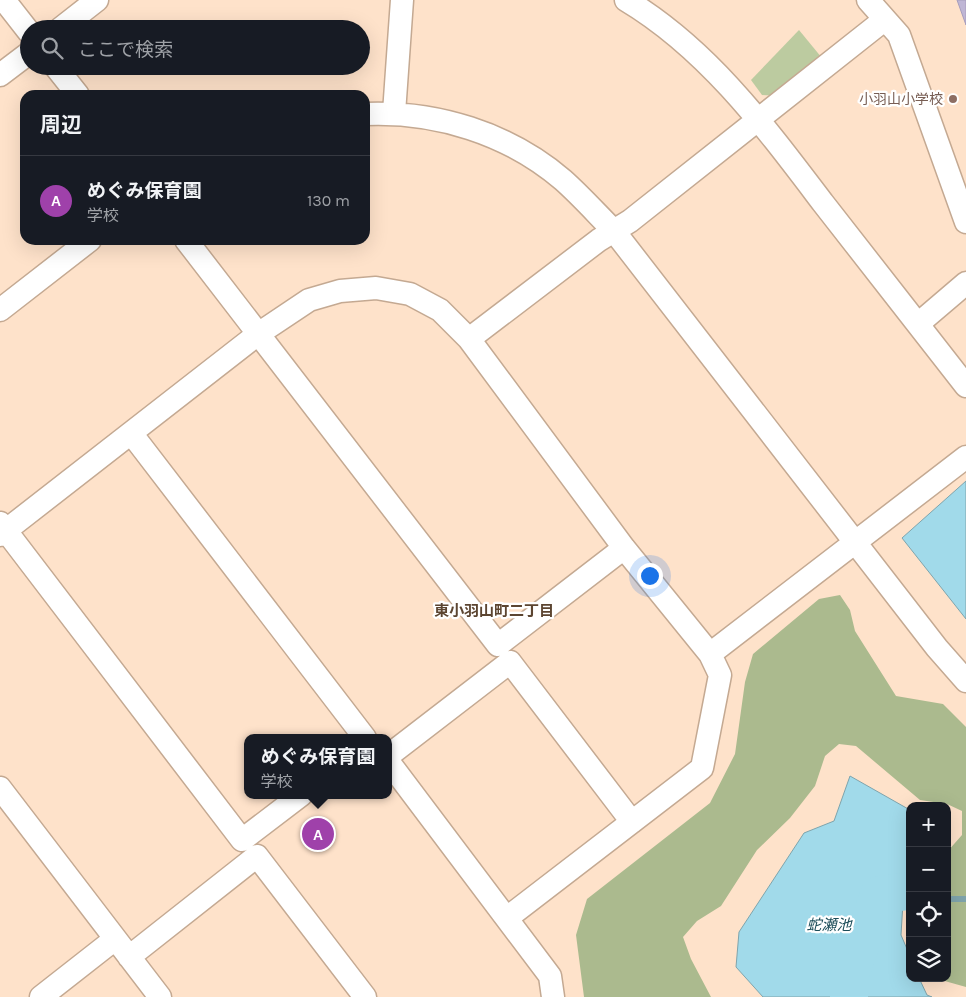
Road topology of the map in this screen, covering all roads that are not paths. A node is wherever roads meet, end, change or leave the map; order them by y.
1 (4, 0) edge
2 (97, 0) edge
3 (402, 0) edge
4 (626, 0) edge
5 (868, 0) edge
6 (20, 20) edge
7 (71, 20) edge
8 (884, 20) junction
9 (20, 60) edge
10 (0, 75) edge
11 (63, 75) edge
12 (74, 90) edge
13 (394, 113) junction
14 (370, 114) edge
15 (758, 119) junction
16 (966, 222) edge
17 (614, 231) junction
18 (84, 245) edge
19 (190, 245) edge
20 (966, 283) edge
21 (0, 310) edge
22 (918, 324) junction
23 (258, 334) junction
24 (469, 339) junction
25 (966, 386) edge
26 (131, 434) junction
27 (966, 456) edge
28 (2, 529) edge
29 (855, 541) junction
30 (624, 548) junction
31 (710, 654) junction
32 (966, 681) edge
33 (362, 734) edge
34 (392, 753) edge
35 (392, 766) edge
36 (0, 788) edge
37 (297, 799) edge
38 (632, 822) junction
39 (507, 918) junction
40 (114, 939) junction
41 (129, 957) junction
42 (41, 997) edge
43 (160, 997) edge
44 (366, 997) edge
45 (553, 997) edge

1 - 6 street
2 - 7 street
3 - 13 street
4 - 15 street
5 - 8 street
8 - 15 street
8 - 16 street
9 - 10 street
11 - 12 street
13 - 14 street
13 - 17 street
15 - 17 street
15 - 22 street
17 - 24 street
17 - 29 street
18 - 21 street
19 - 23 street
20 - 22 street
22 - 25 street
23 - 24 street
23 - 26 street
23 - 30 street
24 - 30 street
26 - 28 street
26 - 33 street
27 - 29 street
28 - 37 street
29 - 31 street
29 - 32 street
30 - 31 street
31 - 38 street
34 - 38 street
35 - 39 street
36 - 40 street
38 - 39 street
39 - 45 street
40 - 41 street
40 - 42 street
41 - 43 street
41 - 44 street

